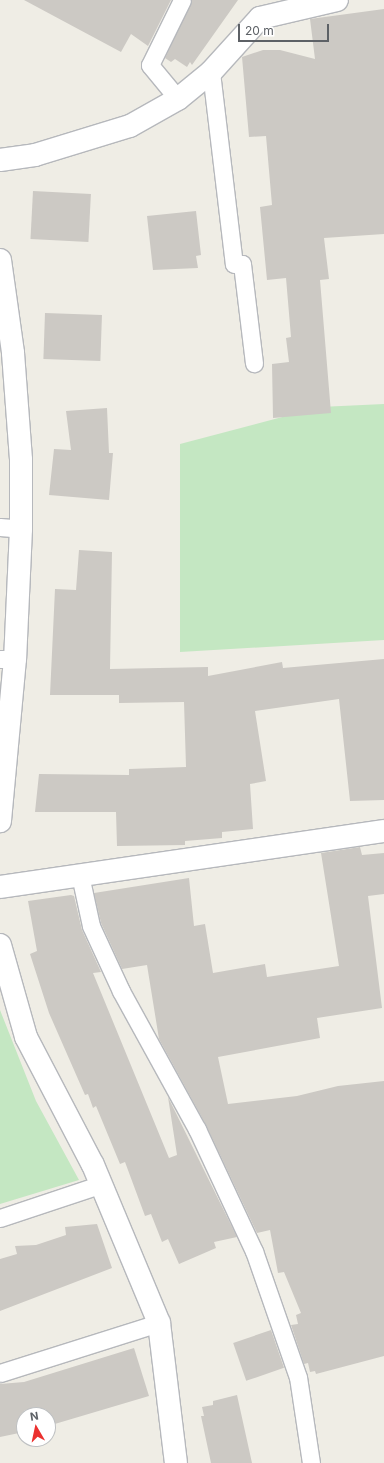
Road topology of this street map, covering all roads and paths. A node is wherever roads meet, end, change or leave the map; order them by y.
1 (182, 0) edge
2 (328, 1) edge
3 (212, 72) junction
4 (178, 98) junction
5 (0, 160) edge
6 (0, 260) edge
7 (7, 353) edge
8 (254, 363) dead end
9 (0, 527) edge
10 (21, 529) junction
11 (8, 659) edge
12 (2, 783) edge
13 (0, 821) edge
14 (384, 831) edge
15 (80, 875) junction
16 (0, 887) edge
17 (0, 945) edge
18 (102, 1184) junction
19 (0, 1218) edge
20 (159, 1323) junction
21 (0, 1372) edge
22 (176, 1463) edge
23 (311, 1463) edge

1 - 4 lane
2 - 3 street
3 - 4 street
3 - 8 lane
4 - 5 street
6 - 7 street
7 - 10 street
9 - 10 lane
10 - 11 street
11 - 12 street
12 - 13 street
14 - 15 street
15 - 16 street
15 - 23 lane
17 - 18 street
18 - 19 lane
18 - 20 street
20 - 21 lane
20 - 22 street

